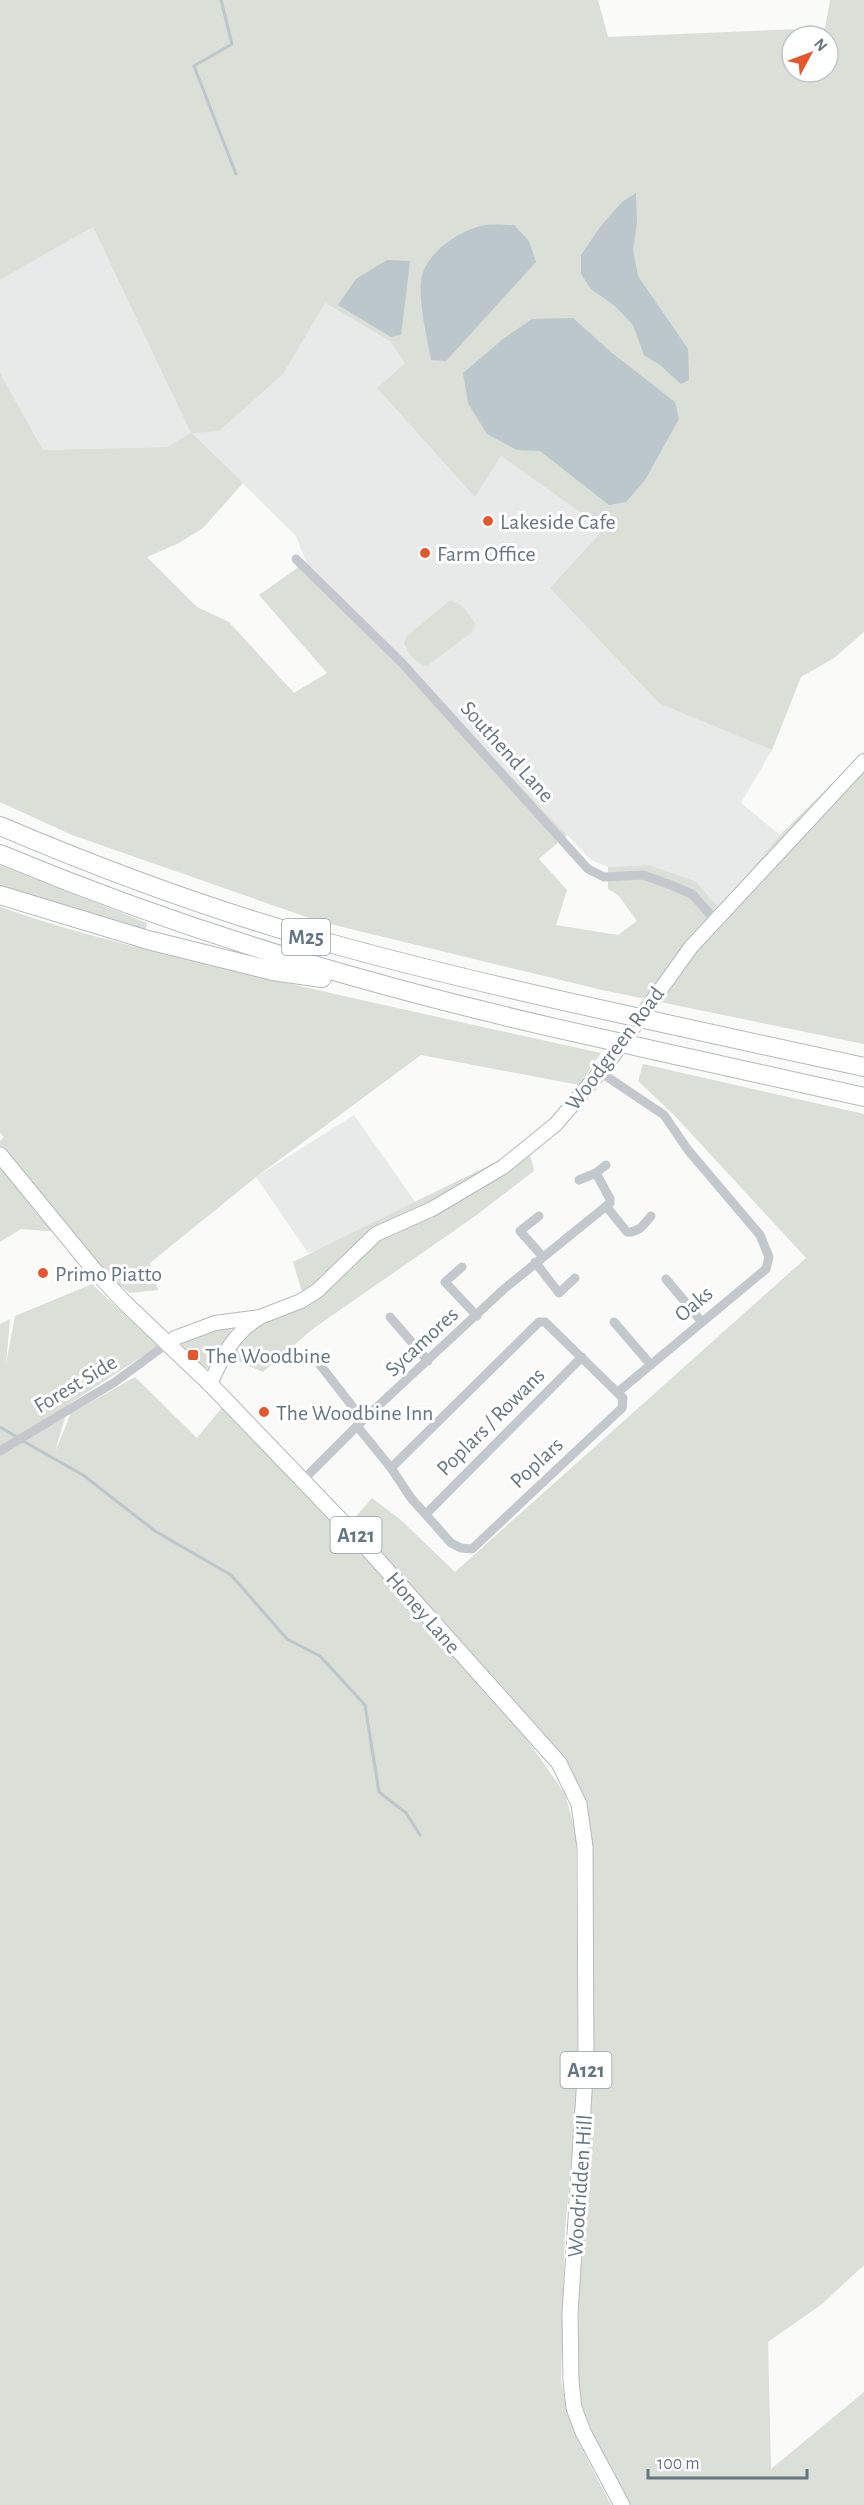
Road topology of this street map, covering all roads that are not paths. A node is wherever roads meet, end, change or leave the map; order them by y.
1 (296, 559) dead end
2 (864, 762) edge
3 (0, 826) edge
4 (0, 855) edge
5 (0, 895) edge
6 (715, 920) junction
7 (378, 985) junction
8 (864, 1067) edge
9 (600, 1072) junction
10 (864, 1096) edge
11 (0, 1155) edge
12 (606, 1165) dead end
13 (596, 1173) junction
14 (579, 1180) dead end
15 (606, 1206) junction
16 (539, 1216) dead end
17 (651, 1216) dead end
18 (539, 1259) junction
19 (462, 1267) dead end
20 (575, 1278) dead end
21 (666, 1279) dead end
22 (477, 1316) junction
23 (261, 1317) junction
24 (390, 1317) dead end
25 (701, 1321) junction
26 (614, 1322) dead end
27 (168, 1343) junction
28 (582, 1357) junction
29 (317, 1361) dead end
30 (428, 1361) junction
31 (651, 1365) junction
32 (210, 1384) junction
33 (618, 1392) junction
34 (360, 1423) junction
35 (0, 1450) edge
36 (392, 1468) junction
37 (303, 1479) junction
38 (426, 1514) junction
39 (571, 1785) joint
40 (622, 2505) edge

1 - 6 street, Southend Lane
2 - 6 street, Woodgreen Road
3 - 8 highway, M25, bridge
4 - 7 highway, M25
5 - 7 highway, M25
6 - 9 street, Woodgreen Road
7 - 10 highway, M25, bridge
9 - 23 street, Woodgreen Road
9 - 25 street, Oaks
11 - 27 main road, Honey Lane / A121
12 - 13 street
13 - 14 street
13 - 15 street
15 - 17 street
15 - 18 street, Sycamores
16 - 18 street
18 - 20 street
18 - 22 street, Sycamores
19 - 22 street
21 - 25 street
22 - 30 street, Sycamores
23 - 27 street, Woodgreen Road
23 - 32 street, Woodgreen Road
24 - 30 street
25 - 31 street, Oaks
26 - 31 street
27 - 32 main road, Honey Lane / A121
27 - 35 street, Forest Side
28 - 33 street
28 - 36 street
28 - 38 street, Poplars / Rowans
29 - 34 street
30 - 34 street, Sycamores
31 - 33 street, Oaks
32 - 37 main road, Honey Lane / A121
33 - 38 street, Poplars
34 - 36 street
34 - 37 street, Sycamores
36 - 38 street
37 - 39 main road, Honey Lane / A121
39 - 40 main road, Woodridden Hill / A121

